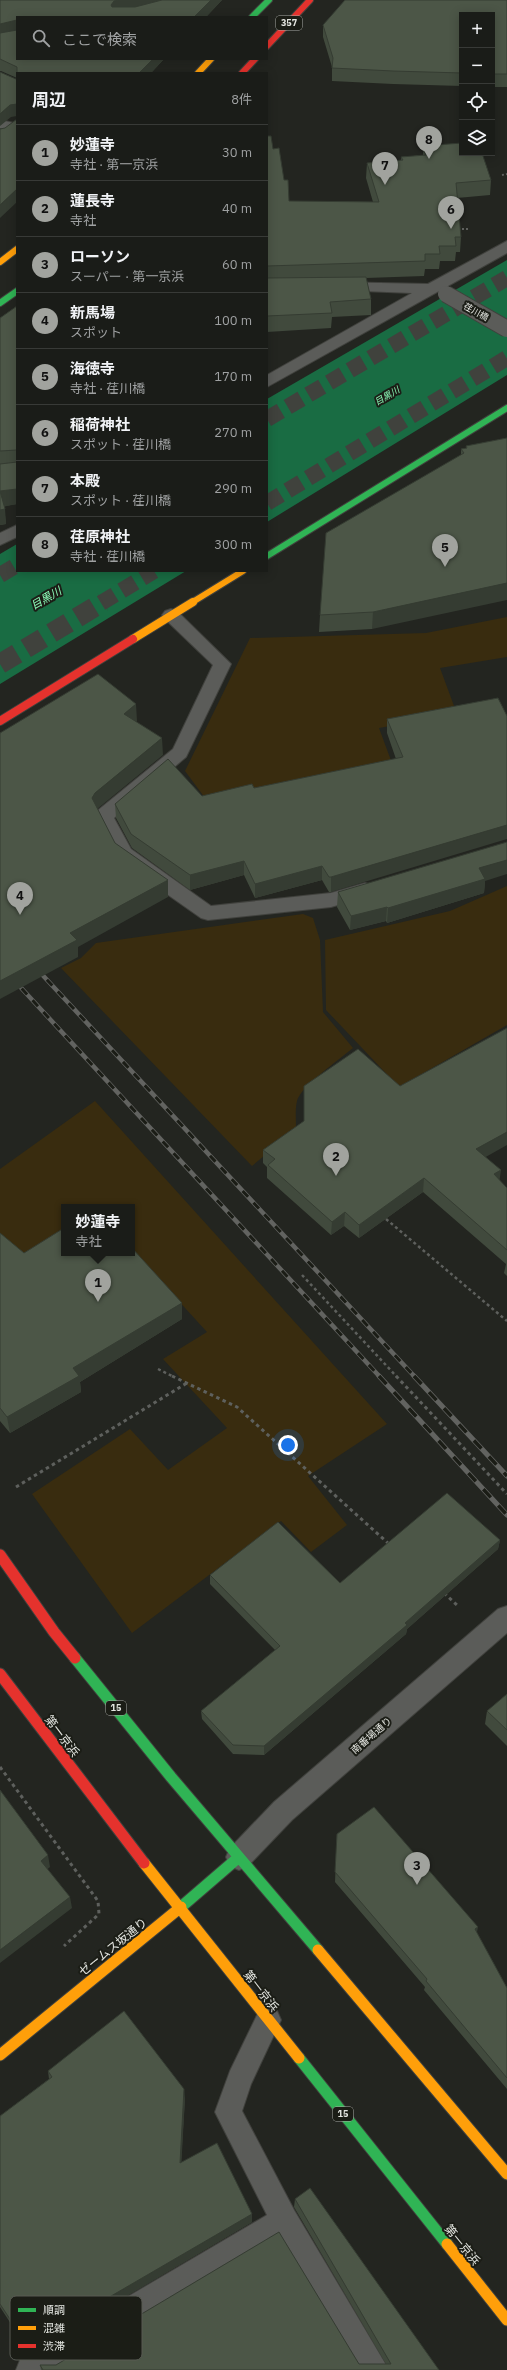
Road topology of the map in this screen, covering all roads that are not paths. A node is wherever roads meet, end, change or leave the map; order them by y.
1 (268, 0) edge
2 (310, 0) edge
3 (253, 16) edge
4 (268, 45) edge
5 (210, 60) edge
6 (254, 60) edge
7 (199, 72) edge
8 (243, 72) edge
9 (507, 246) edge
10 (16, 250) edge
11 (0, 262) edge
12 (325, 285) edge
13 (16, 291) edge
14 (440, 292) junction
15 (0, 303) edge
16 (507, 329) edge
17 (268, 381) edge
18 (507, 408) edge
19 (16, 531) edge
20 (0, 540) edge
21 (268, 555) edge
22 (241, 572) edge
23 (172, 615) junction
24 (0, 721) edge
25 (385, 884) edge
26 (0, 1555) edge
27 (507, 1617) edge
28 (0, 1674) edge
29 (239, 1857) junction
30 (181, 1907) junction
31 (268, 2020) junction
32 (0, 2055) edge
33 (507, 2174) edge
34 (284, 2220) junction
35 (142, 2304) edge
36 (507, 2320) edge
37 (47, 2360) edge
38 (30, 2370) edge
39 (375, 2370) edge

1 - 3 main road
2 - 4 main road, 357
5 - 7 main road
6 - 8 main road
9 - 14 street
10 - 11 main road
12 - 14 street
13 - 15 main road
14 - 16 street, 荏川橋, bridge
14 - 17 street
18 - 21 main road
19 - 20 lane
22 - 23 main road
23 - 24 main road
23 - 25 lane
26 - 29 main road, 15
27 - 29 street, 南番場通り
28 - 30 main road, 第一京浜 / 15
29 - 30 main road, ゼームス坂通り
29 - 33 main road, 15
30 - 31 main road, 第一京浜 / 15
30 - 32 main road, ゼームス坂通り
31 - 34 lane
31 - 36 main road, 第一京浜 / 15
34 - 35 lane
34 - 39 lane
37 - 38 lane

